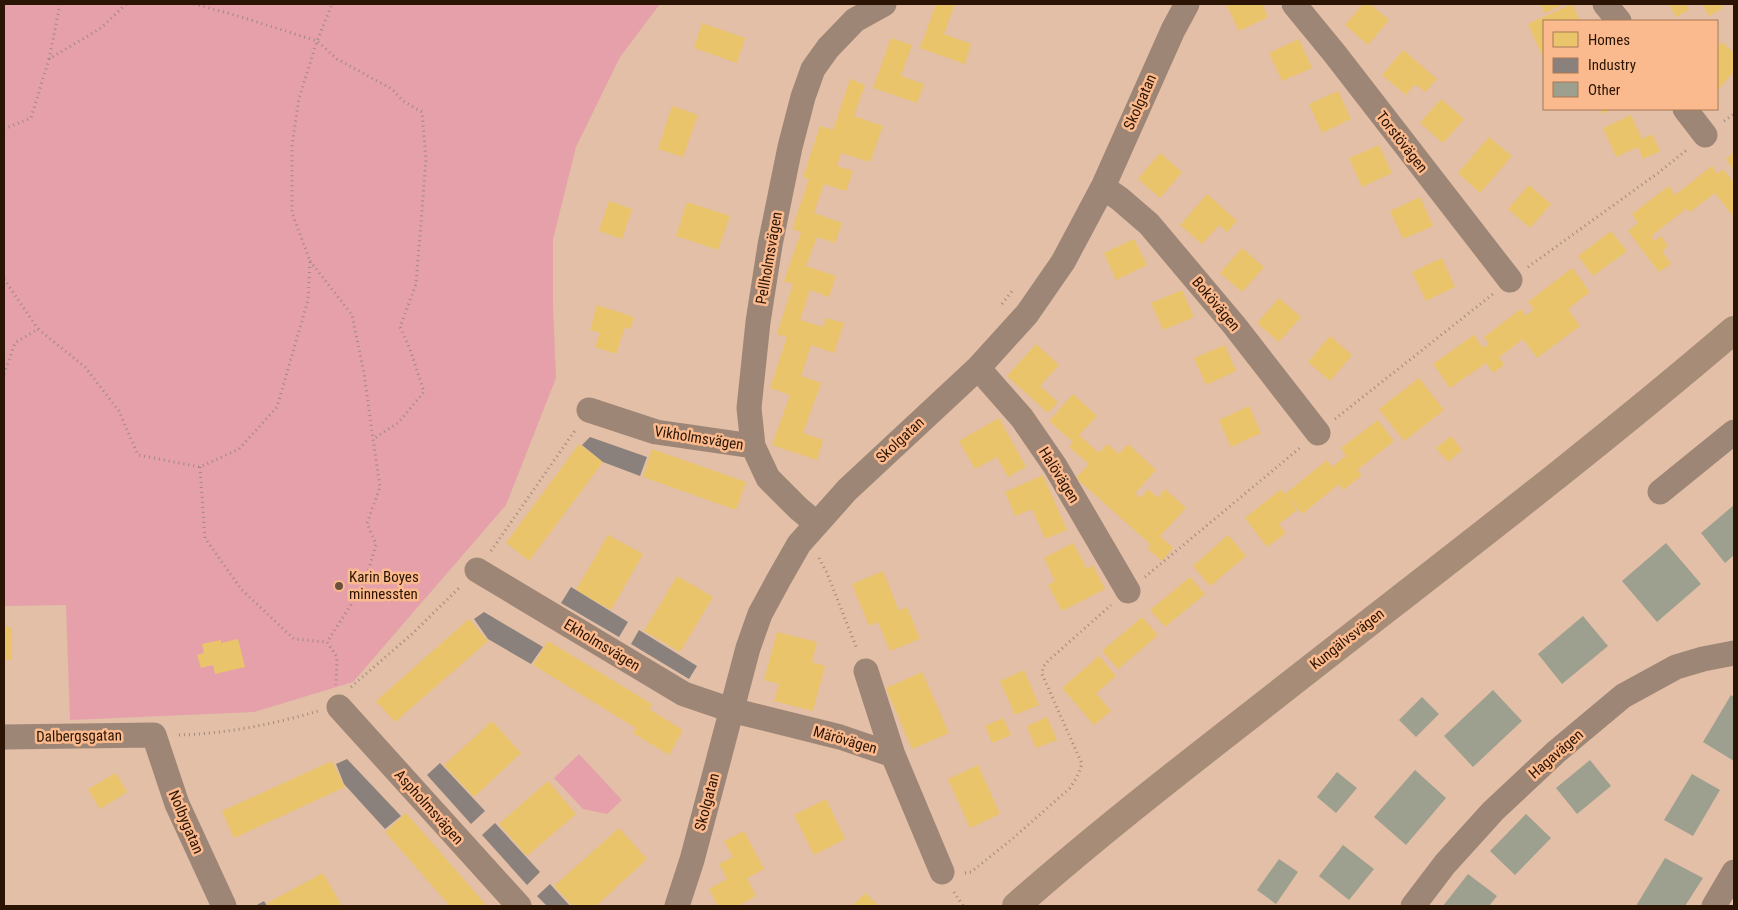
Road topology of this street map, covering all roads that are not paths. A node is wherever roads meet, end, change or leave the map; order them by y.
1 (884, 4) edge
2 (1187, 4) edge
3 (1294, 4) edge
4 (852, 12) edge
5 (1686, 110) edge
6 (1705, 135) road end
7 (1103, 187) junction
8 (1510, 280) road end
9 (1734, 330) edge
10 (1734, 337) edge
11 (978, 368) junction
12 (1681, 376) junction
13 (589, 410) road end
14 (1734, 432) edge
15 (1318, 433) road end
16 (753, 446) junction
17 (1660, 492) dead end
18 (817, 524) junction
19 (476, 570) road end
20 (1128, 591) road end
21 (1734, 653) edge
22 (866, 670) road end
23 (336, 699) road end
24 (732, 710) junction
25 (154, 735) joint
26 (4, 737) edge
27 (893, 754) junction
28 (1734, 872) edge
29 (952, 873) road end
30 (224, 906) edge
31 (519, 906) edge
32 (676, 906) edge
33 (1016, 906) edge
34 (1413, 906) edge
35 (1714, 906) edge

1 - 4 street, Pellholmsvägen
2 - 7 street, Skolgatan
3 - 8 street, Torstövägen
4 - 16 street, Pellholmsvägen
5 - 6 street
7 - 11 street, Skolgatan
7 - 15 street, Bokövägen
9 - 12 main road, Kungälvsvägen
10 - 12 main road, Kungälvsvägen
11 - 18 street, Skolgatan
11 - 20 street, Halövägen
12 - 33 main road, Kungälvsvägen
13 - 16 street, Vikholmsvägen
14 - 17 street
16 - 18 street, Pellholmsvägen
18 - 24 street, Skolgatan
19 - 24 street, Ekholmsvägen
21 - 34 street, Hagavägen
22 - 27 street
23 - 31 street, Aspholmsvägen
24 - 27 street, Märövägen
24 - 32 street, Skolgatan
25 - 26 street, Dalbergsgatan
25 - 30 street, Nolbygatan
27 - 29 street, Märövägen
28 - 35 street

